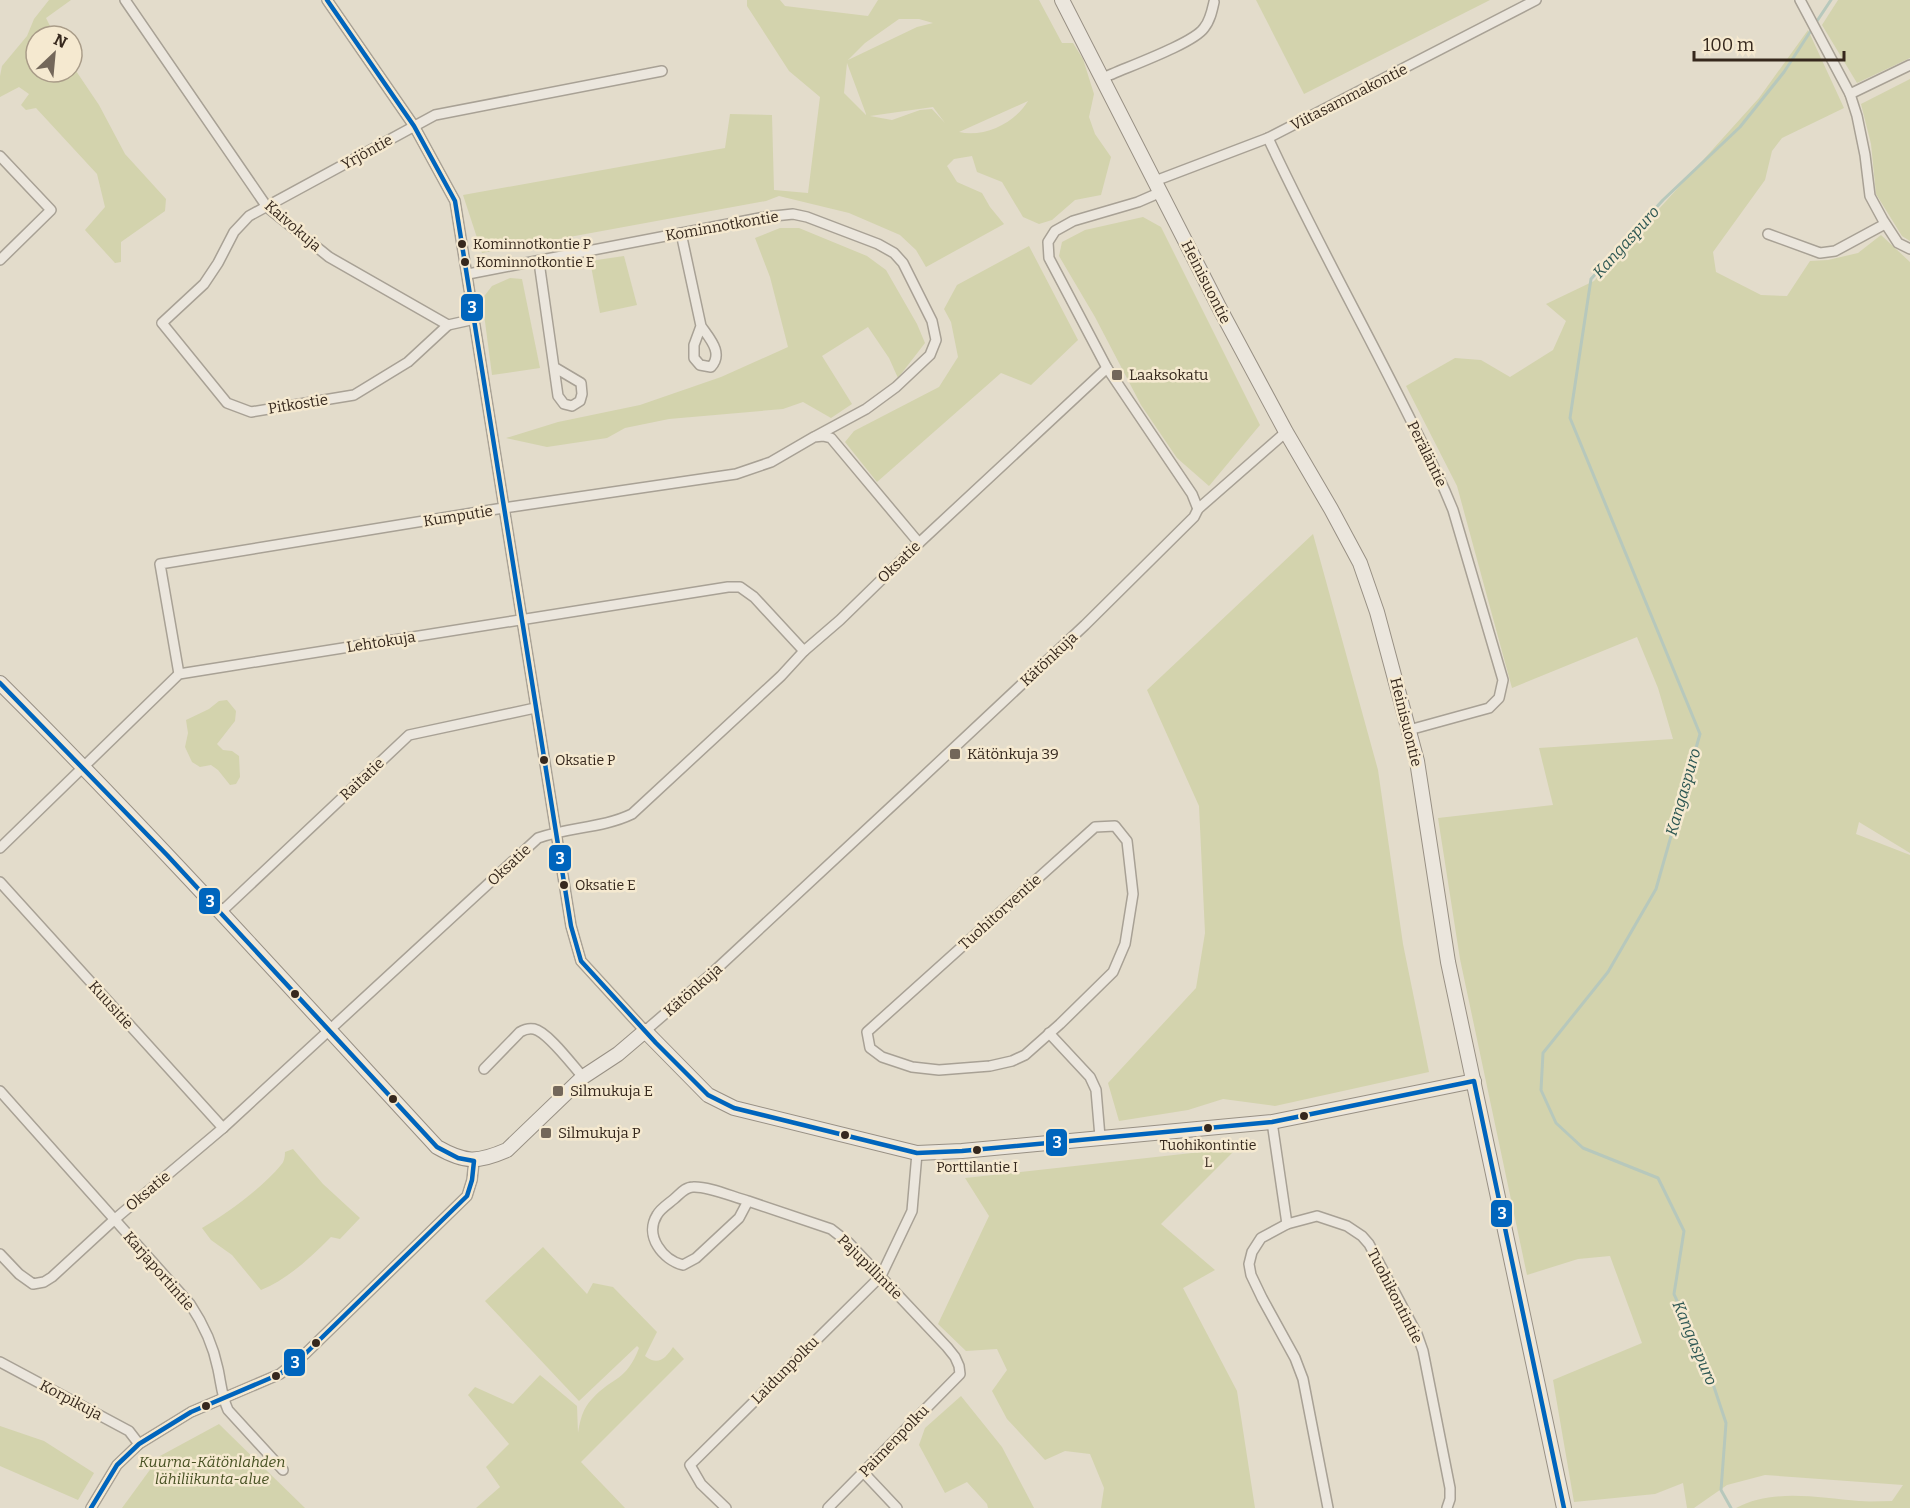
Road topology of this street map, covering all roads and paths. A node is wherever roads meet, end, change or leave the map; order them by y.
1 (124, 0) edge
2 (327, 0) edge
3 (1062, 0) edge
4 (1536, 0) edge
5 (1800, 0) edge
6 (1214, 2) dead end
7 (1910, 65) edge
8 (662, 71) dead end
9 (1102, 78) junction
10 (1850, 94) junction
11 (414, 126) junction
12 (1268, 138) junction
13 (0, 156) edge
14 (1158, 187) junction
15 (267, 207) junction
16 (1885, 224) junction
17 (681, 233) junction
18 (1768, 234) dead end
19 (1910, 249) edge
20 (0, 260) edge
21 (539, 262) junction
22 (468, 274) junction
23 (475, 319) junction
24 (162, 323) joint
25 (448, 325) junction
26 (701, 326) dead end
27 (554, 367) dead end
28 (1107, 368) junction
29 (1286, 432) junction
30 (814, 437) junction
31 (505, 508) junction
32 (1198, 509) junction
33 (919, 543) junction
34 (523, 618) junction
35 (804, 651) junction
36 (179, 674) junction
37 (0, 683) edge
38 (535, 708) junction
39 (1409, 730) junction
40 (82, 766) junction
41 (556, 832) junction
42 (0, 848) edge
43 (0, 882) edge
44 (221, 912) junction
45 (329, 1030) junction
46 (645, 1031) junction
47 (1048, 1033) junction
48 (484, 1069) dead end
49 (583, 1077) junction
50 (1474, 1081) junction
51 (0, 1091) edge
52 (1272, 1122) junction
53 (223, 1128) junction
54 (1100, 1137) junction
55 (917, 1153) junction
56 (474, 1161) junction
57 (748, 1201) junction
58 (115, 1219) junction
59 (1287, 1224) junction
60 (0, 1254) edge
61 (880, 1276) junction
62 (0, 1362) edge
63 (960, 1374) joint
64 (223, 1400) junction
65 (139, 1444) junction
66 (283, 1470) dead end
67 (864, 1473) junction
68 (91, 1508) edge
69 (726, 1508) edge
70 (828, 1508) edge
71 (897, 1508) edge
72 (1328, 1508) edge
73 (1447, 1508) edge
74 (1564, 1508) edge

1 - 15 street, Kaivokuja
2 - 11 street
3 - 9 street, Heinisuontie
4 - 12 street, Viitasammakontie
5 - 10 street
6 - 9 street
7 - 10 street
8 - 11 street, Yrjöntie
9 - 14 street, Heinisuontie
10 - 16 street
11 - 15 street, Yrjöntie
11 - 22 street
12 - 14 street, Viitasammakontie
12 - 39 street, Peräläntie
13 - 20 street
14 - 28 street
14 - 29 street, Heinisuontie
15 - 24 street, Yrjöntie
15 - 25 street, Kaivokuja
16 - 18 street
16 - 19 street
17 - 21 street, Kominnotkontie
17 - 26 street
17 - 30 street, Kominnotkontie
21 - 22 street, Kominnotkontie
21 - 27 street
22 - 23 street
23 - 25 street
23 - 31 street
24 - 25 street, Pitkostie
28 - 32 street
28 - 33 street, Oksatie
29 - 32 street, Kätönkuja
29 - 39 street, Heinisuontie
30 - 31 street, Kumputie
30 - 33 street
31 - 34 street
31 - 36 street, Kumputie
32 - 46 street, Kätönkuja
33 - 35 street, Oksatie
34 - 35 street, Lehtokuja
34 - 36 street, Lehtokuja
34 - 38 street
35 - 41 street, Oksatie
36 - 40 street
37 - 40 street
38 - 41 street
38 - 44 street, Raitatie
39 - 50 street, Heinisuontie
40 - 42 street
40 - 44 street
41 - 45 street, Oksatie
41 - 46 street
43 - 53 street, Kuusitie
44 - 45 street
45 - 53 street, Oksatie
45 - 56 street
46 - 49 street, Kätönkuja
46 - 55 street
47 - 47 street, Tuohitorventie
47 - 54 street
48 - 49 street
49 - 56 street, Kätönkuja
50 - 52 street
50 - 74 street, Heinisuontie
51 - 58 street, Karjaportintie
52 - 54 street
52 - 59 street
53 - 58 street, Oksatie
54 - 55 street
55 - 61 street, Laidunpolku
56 - 64 street
57 - 57 street, Pajupillintie
57 - 61 street, Pajupillintie
58 - 60 street, Oksatie
58 - 64 street, Karjaportintie
59 - 72 street, Tuohikontintie
59 - 73 street, Tuohikontintie
61 - 63 street, Pajupillintie
61 - 69 street, Laidunpolku
62 - 65 street, Korpikuja
63 - 67 street, Paimenpolku
64 - 65 street
64 - 66 street, Karjaportintie
65 - 68 street
67 - 70 street, Paimenpolku
67 - 71 street

